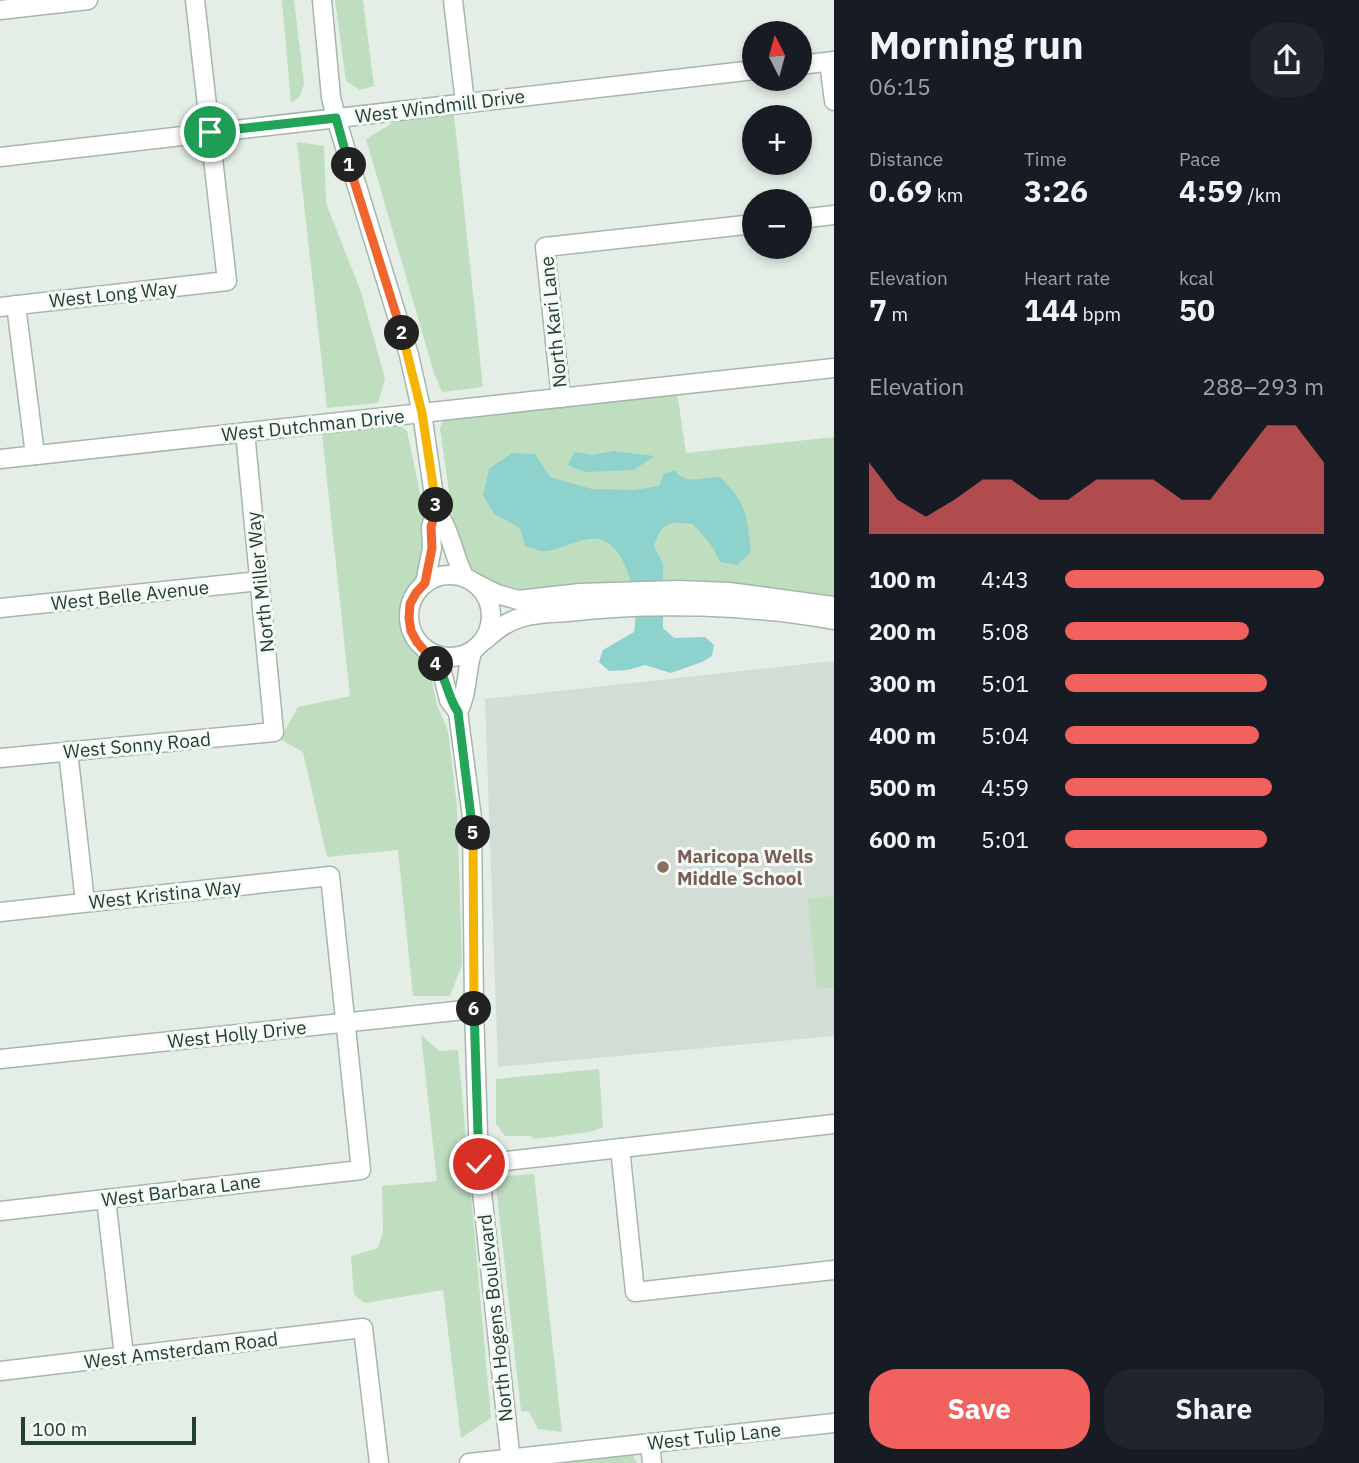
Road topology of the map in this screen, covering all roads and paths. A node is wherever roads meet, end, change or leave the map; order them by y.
1 (88, 0) edge
2 (195, 0) edge
3 (322, 0) edge
4 (453, 0) edge
5 (0, 10) edge
6 (831, 61) edge
7 (812, 63) edge
8 (742, 71) edge
9 (834, 101) edge
10 (465, 103) junction
11 (336, 118) junction
12 (210, 132) junction
13 (0, 156) edge
14 (834, 215) edge
15 (812, 218) edge
16 (742, 225) edge
17 (8, 306) edge
18 (834, 368) edge
19 (561, 398) junction
20 (422, 413) junction
21 (245, 432) junction
22 (35, 455) junction
23 (0, 459) edge
24 (436, 510) junction
25 (469, 580) junction
26 (260, 581) junction
27 (425, 583) junction
28 (678, 598) junction
29 (622, 599) junction
30 (834, 606) edge
31 (0, 608) edge
32 (834, 620) edge
33 (478, 646) junction
34 (427, 651) junction
35 (458, 712) junction
36 (274, 732) joint
37 (68, 751) junction
38 (0, 758) edge
39 (85, 902) junction
40 (0, 912) edge
41 (474, 1009) junction
42 (345, 1023) junction
43 (0, 1059) edge
44 (834, 1124) edge
45 (620, 1148) junction
46 (479, 1164) junction
47 (106, 1199) junction
48 (0, 1211) edge
49 (834, 1270) edge
50 (124, 1356) junction
51 (0, 1371) edge
52 (834, 1423) edge
53 (650, 1443) junction
54 (510, 1461) edge
55 (379, 1463) edge
56 (469, 1463) edge
57 (652, 1463) edge

1 - 5 street
2 - 12 street
3 - 11 street
4 - 10 street
6 - 7 street
6 - 9 street
8 - 10 street, West Windmill Drive
10 - 11 street, West Windmill Drive
11 - 12 street, West Windmill Drive
11 - 20 street
12 - 13 street, West Windmill Drive
12 - 17 street, West Long Way
14 - 15 street
16 - 19 street, North Kari Lane
17 - 22 street
18 - 19 street, West Dutchman Drive
19 - 20 street, West Dutchman Drive
20 - 21 street, West Dutchman Drive
20 - 24 street
21 - 22 street, West Dutchman Drive
21 - 26 street, North Miller Way
22 - 23 street, West Dutchman Drive
24 - 25 street
24 - 27 street
25 - 27 street
25 - 29 street
25 - 33 street
26 - 31 street, West Belle Avenue
26 - 36 street, North Miller Way
27 - 34 street
28 - 29 street
28 - 30 street
28 - 32 street
29 - 33 street
33 - 34 street
33 - 35 street, North Hogens Boulevard
34 - 35 street, North Hogens Boulevard
35 - 41 street, North Hogens Boulevard
36 - 37 street, West Sonny Road
37 - 38 street, West Sonny Road
37 - 39 street
39 - 40 street, West Kristina Way
39 - 42 street, West Kristina Way
41 - 42 street, West Holly Drive
41 - 46 street, North Hogens Boulevard
42 - 43 street, West Holly Drive
42 - 47 street, West Barbara Lane
44 - 45 street
45 - 46 street
45 - 49 street
46 - 54 street, North Hogens Boulevard
47 - 48 street, West Barbara Lane
47 - 50 street
50 - 51 street, West Amsterdam Road
50 - 55 street, West Amsterdam Road
52 - 53 street, West Tulip Lane
53 - 54 street, West Tulip Lane
53 - 57 street
54 - 56 street, West Tulip Lane

